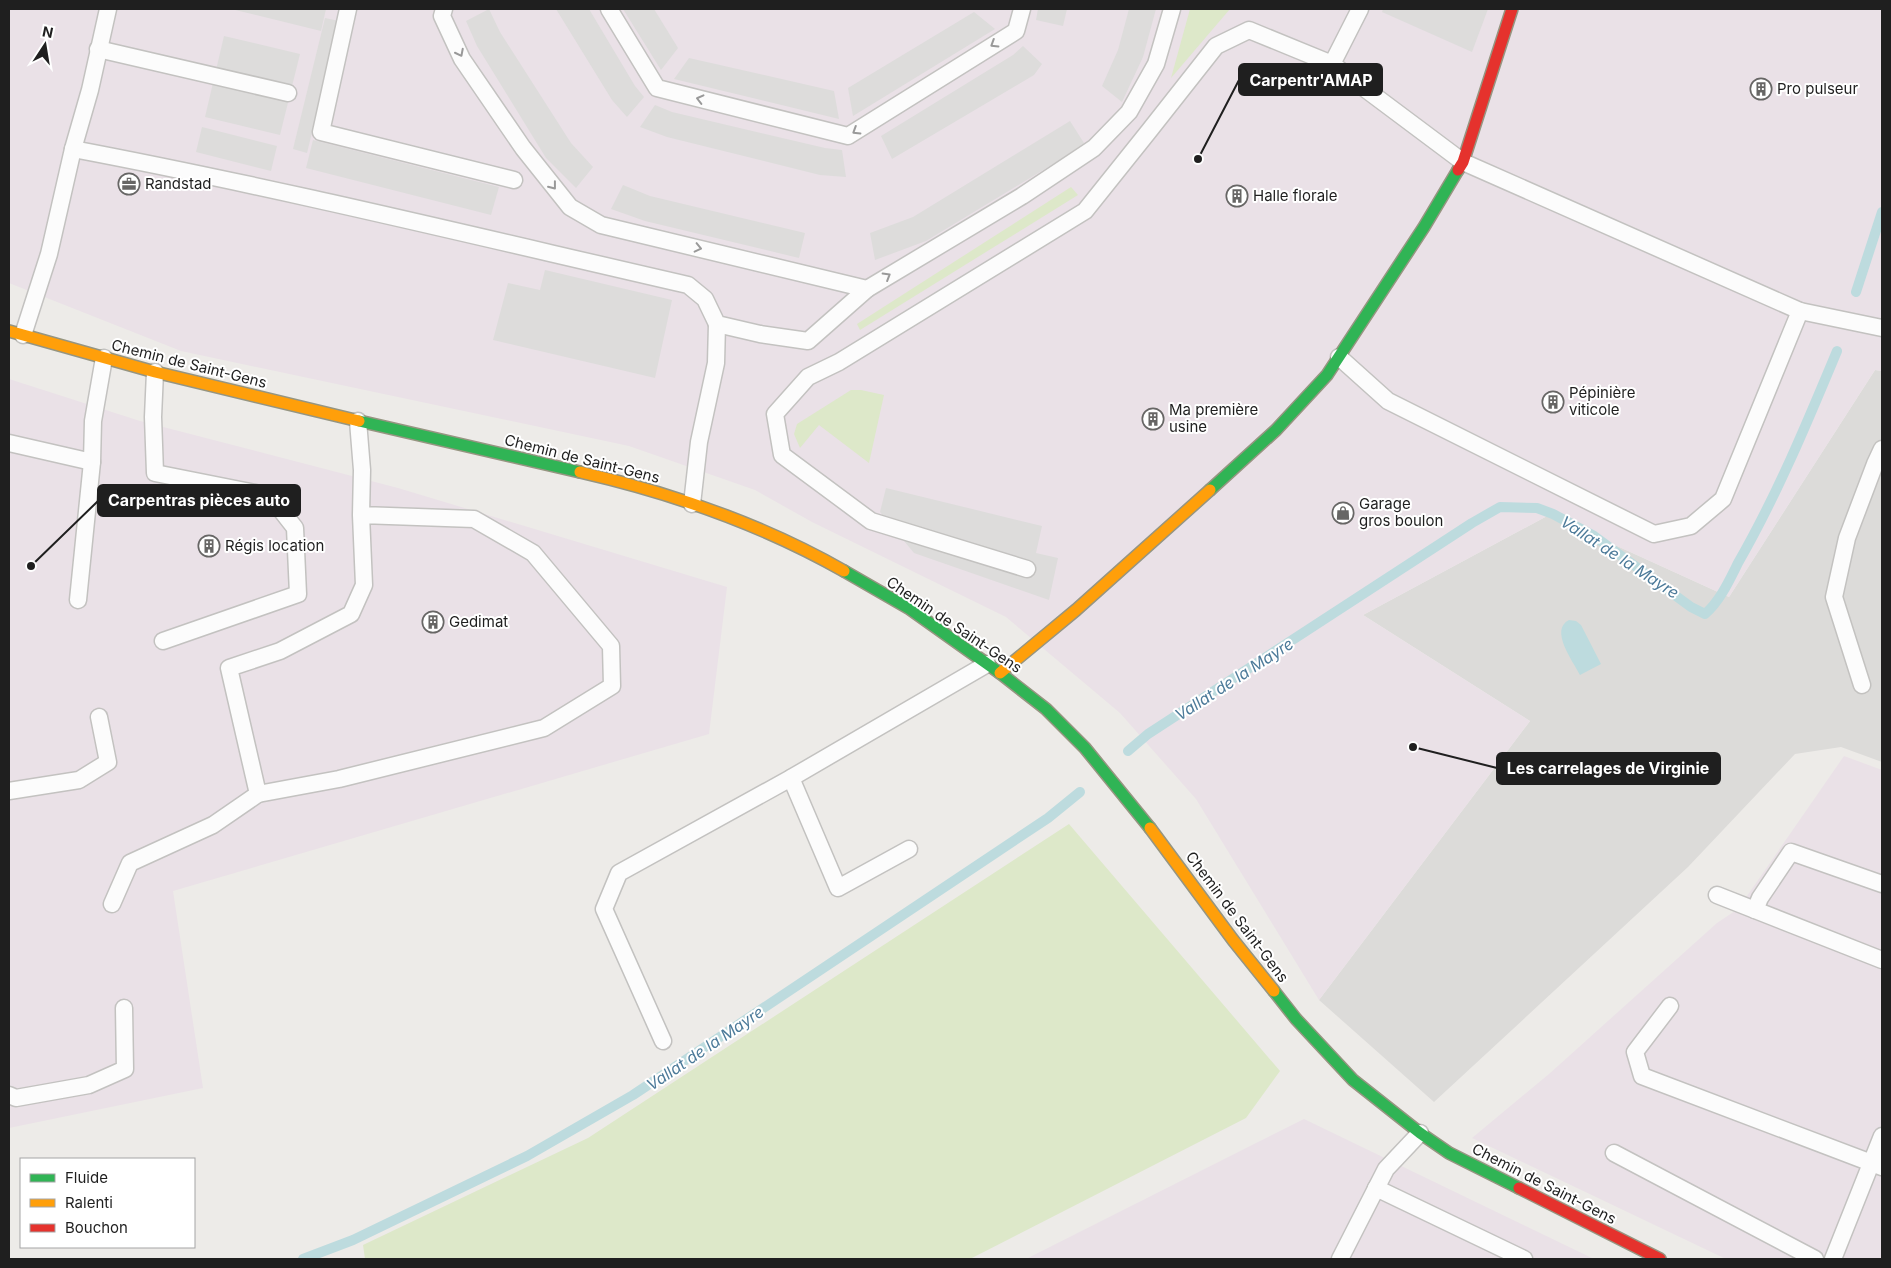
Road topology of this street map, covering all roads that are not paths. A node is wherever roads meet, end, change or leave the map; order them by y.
1 (108, 9) edge
2 (348, 9) edge
3 (444, 9) edge
4 (608, 9) edge
5 (1022, 9) edge
6 (1172, 9) edge
7 (1360, 9) edge
8 (1512, 9) edge
9 (98, 49) junction
10 (1332, 64) junction
11 (288, 93) dead end
12 (73, 149) junction
13 (1463, 162) junction
14 (514, 180) dead end
15 (867, 289) junction
16 (1800, 311) junction
17 (717, 324) junction
18 (1882, 328) edge
19 (16, 333) edge
20 (1339, 357) junction
21 (104, 358) junction
22 (155, 372) junction
23 (358, 421) junction
24 (9, 443) edge
25 (1882, 449) edge
26 (92, 462) junction
27 (692, 504) junction
28 (360, 515) junction
29 (1026, 569) dead end
30 (78, 600) dead end
31 (163, 641) dead end
32 (994, 668) junction
33 (1862, 685) dead end
34 (99, 717) dead end
35 (791, 778) junction
36 (9, 791) edge
37 (258, 794) junction
38 (909, 849) dead end
39 (1882, 884) edge
40 (1717, 895) dead end
41 (112, 904) dead end
42 (1755, 910) junction
43 (1882, 960) edge
44 (1670, 1006) dead end
45 (124, 1008) dead end
46 (663, 1041) dead end
47 (9, 1095) edge
48 (1420, 1133) junction
49 (1882, 1136) edge
50 (1614, 1153) dead end
51 (1877, 1165) edge
52 (1376, 1188) junction
53 (1340, 1259) edge
54 (1524, 1259) edge
55 (1660, 1259) edge
56 (1815, 1259) edge
57 (1834, 1259) edge

1 - 9 lane
2 - 14 lane
3 -> 15 lane
5 -> 4 lane
15 -> 6 lane
7 - 10 lane
8 - 13 main road
9 - 11 lane
9 - 12 lane
10 - 13 lane
10 - 29 lane
12 - 17 lane
12 - 19 lane
13 - 16 lane
13 - 20 main road
15 - 17 lane
16 - 18 lane
16 - 20 lane
17 - 27 lane
19 - 21 main road, Chemin de Saint-Gens
20 - 32 main road
21 - 22 main road, Chemin de Saint-Gens
21 - 26 lane
22 - 23 main road, Chemin de Saint-Gens
22 - 31 lane
23 - 27 main road, Chemin de Saint-Gens
23 - 28 lane
24 - 26 lane
25 - 33 lane
26 - 30 lane
27 - 32 main road, Chemin de Saint-Gens
28 - 37 lane
28 - 37 lane
32 - 35 lane
32 - 48 main road, Chemin de Saint-Gens
34 - 36 lane
35 - 38 lane
35 - 46 lane
37 - 41 lane
39 - 42 lane
40 - 42 lane
42 - 43 lane
44 - 51 lane
45 - 47 lane
48 - 52 lane
48 - 55 main road, Chemin de Saint-Gens
49 - 51 lane
50 - 56 lane
51 - 57 lane
52 - 53 lane
52 - 54 lane

